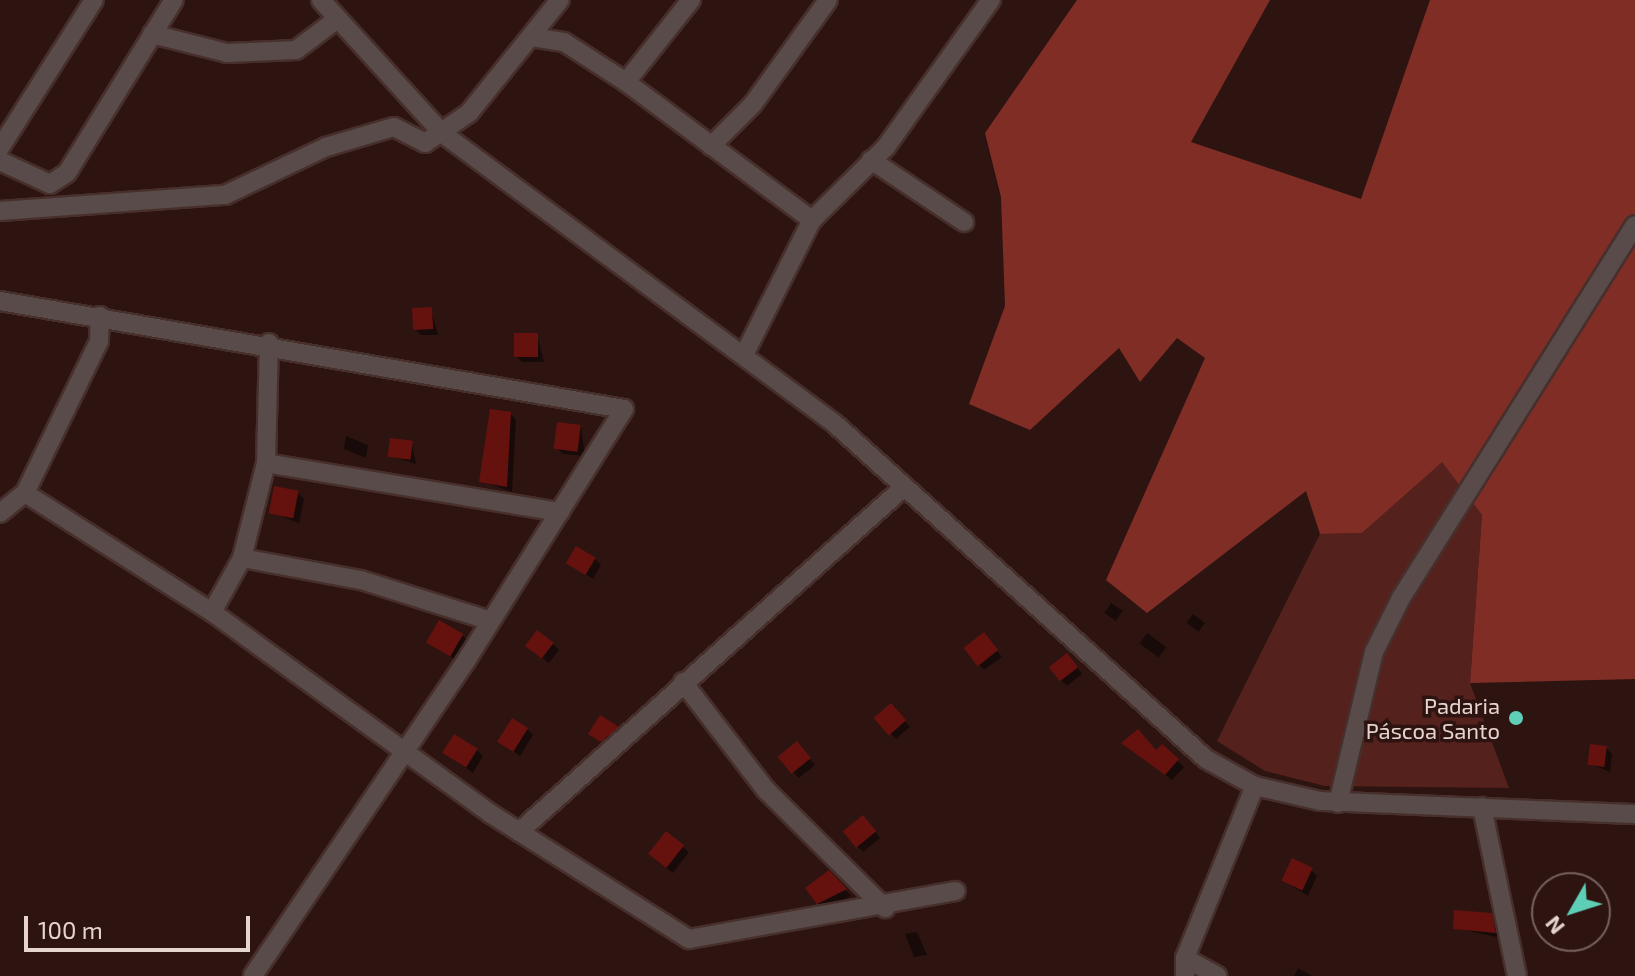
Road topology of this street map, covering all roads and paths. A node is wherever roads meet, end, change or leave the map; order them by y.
1 (94, 0) edge
2 (174, 0) edge
3 (321, 0) edge
4 (560, 0) edge
5 (691, 0) edge
6 (828, 0) edge
7 (991, 0) edge
8 (336, 20) junction
9 (152, 34) junction
10 (532, 37) junction
11 (626, 82) junction
12 (442, 133) junction
13 (711, 146) junction
14 (0, 148) edge
15 (871, 160) junction
16 (0, 161) edge
17 (0, 211) edge
18 (812, 220) junction
19 (964, 222) dead end
20 (1635, 225) edge
21 (0, 301) edge
22 (100, 316) junction
23 (269, 343) junction
24 (744, 355) junction
25 (266, 463) junction
26 (903, 488) junction
27 (25, 493) junction
28 (560, 512) junction
29 (0, 513) edge
30 (242, 558) junction
31 (212, 612) junction
32 (491, 621) junction
33 (683, 682) junction
34 (402, 752) junction
35 (1255, 786) junction
36 (1338, 803) junction
37 (1482, 807) junction
38 (1635, 814) edge
39 (519, 832) junction
40 (956, 891) dead end
41 (885, 908) junction
42 (1185, 967) edge
43 (253, 976) edge
44 (1217, 976) edge
45 (1517, 976) edge

1 - 14 street
2 - 9 street
3 - 8 street
4 - 10 street
5 - 11 street
6 - 13 street
7 - 15 street
8 - 9 street
8 - 12 street
9 - 16 street
10 - 11 street
10 - 12 street
11 - 13 street
12 - 17 street
12 - 24 street
13 - 18 street
15 - 18 street
15 - 19 street
18 - 24 street
20 - 36 street
21 - 22 street
22 - 23 street
22 - 27 street
23 - 25 street
23 - 28 street
24 - 26 street
25 - 28 street
25 - 30 street
26 - 33 street
26 - 35 street
27 - 29 street
27 - 31 street
28 - 32 street
30 - 31 street
30 - 32 street
31 - 34 street
32 - 34 street
33 - 39 street
33 - 41 street
34 - 39 street
34 - 43 street
35 - 36 street
35 - 42 street
36 - 37 street
37 - 38 street
37 - 45 street
39 - 41 street
40 - 41 street
42 - 44 street

